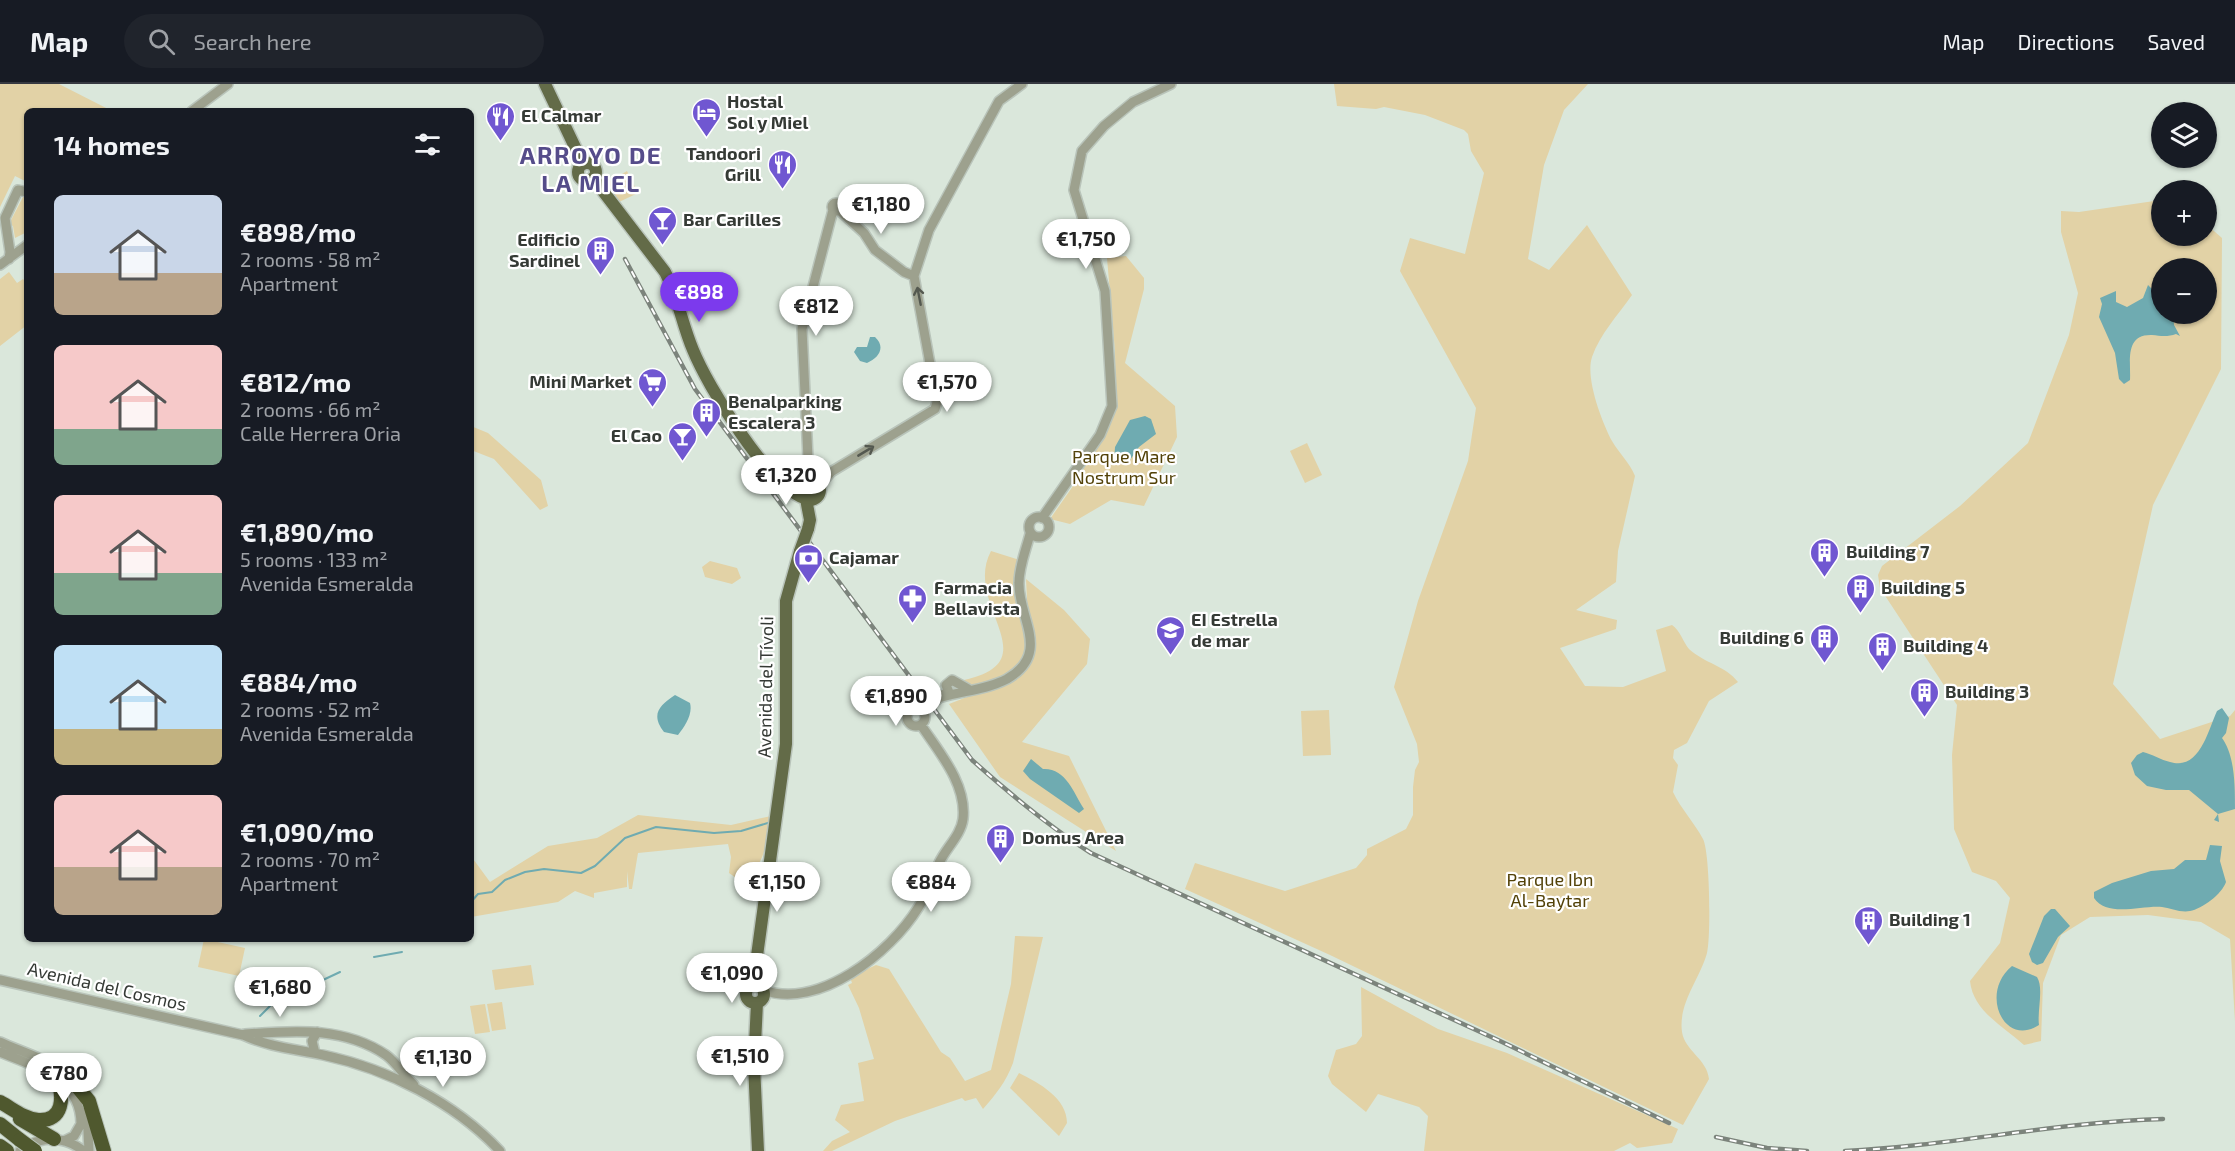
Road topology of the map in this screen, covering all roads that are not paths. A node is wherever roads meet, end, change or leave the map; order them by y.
1 (228, 84) edge
2 (545, 84) edge
3 (1022, 84) edge
4 (1171, 84) edge
5 (196, 108) edge
6 (24, 191) edge
7 (24, 247) edge
8 (9, 258) junction
9 (0, 266) edge
10 (914, 276) junction
11 (810, 490) junction
12 (1042, 518) junction
13 (1030, 534) junction
14 (963, 689) junction
15 (946, 694) junction
16 (923, 711) junction
17 (921, 725) junction
18 (3, 981) edge
19 (758, 994) junction
20 (317, 1032) junction
21 (243, 1035) junction
22 (0, 1042) edge
23 (315, 1051) junction
24 (0, 1052) edge
25 (382, 1053) junction
26 (57, 1079) junction
27 (76, 1086) junction
28 (419, 1090) junction
29 (0, 1104) edge
30 (0, 1124) edge
31 (59, 1140) junction
32 (20, 1145) edge
33 (0, 1146) edge
34 (7, 1151) edge
35 (35, 1151) edge
36 (84, 1151) edge
37 (89, 1151) edge
38 (104, 1151) edge
39 (500, 1151) edge
40 (758, 1151) edge

1 - 5 street
2 - 11 main road
3 - 10 street
4 - 12 street
6 - 8 street
7 - 8 street
8 - 9 street
11 -> 10 street
10 - 11 street
11 - 19 main road, Avenida del Tívoli, bridge
12 - 13 street
12 - 13 street
13 - 14 street
14 - 15 street
14 - 15 street
15 - 16 street
16 - 17 street
16 - 17 street
17 - 19 street
18 - 21 street, Avenida del Cosmos
19 - 40 main road, Avenida del Tívoli
20 - 21 street, Avenida del Cosmos
20 - 23 street
20 - 25 street, Avenida del Cosmos
21 - 23 street, Avenida del Cosmos
22 - 27 street
23 - 25 street
23 - 28 street, Avenida del Cosmos
24 - 26 street
25 - 28 street, Avenida del Cosmos
26 - 29 highway
26 - 31 street
27 - 37 street
27 - 38 highway
28 - 39 street, Avenida del Cosmos
29 - 31 highway
30 - 32 highway
31 - 32 street
31 - 36 street
32 - 35 highway, bridge
33 - 34 highway

